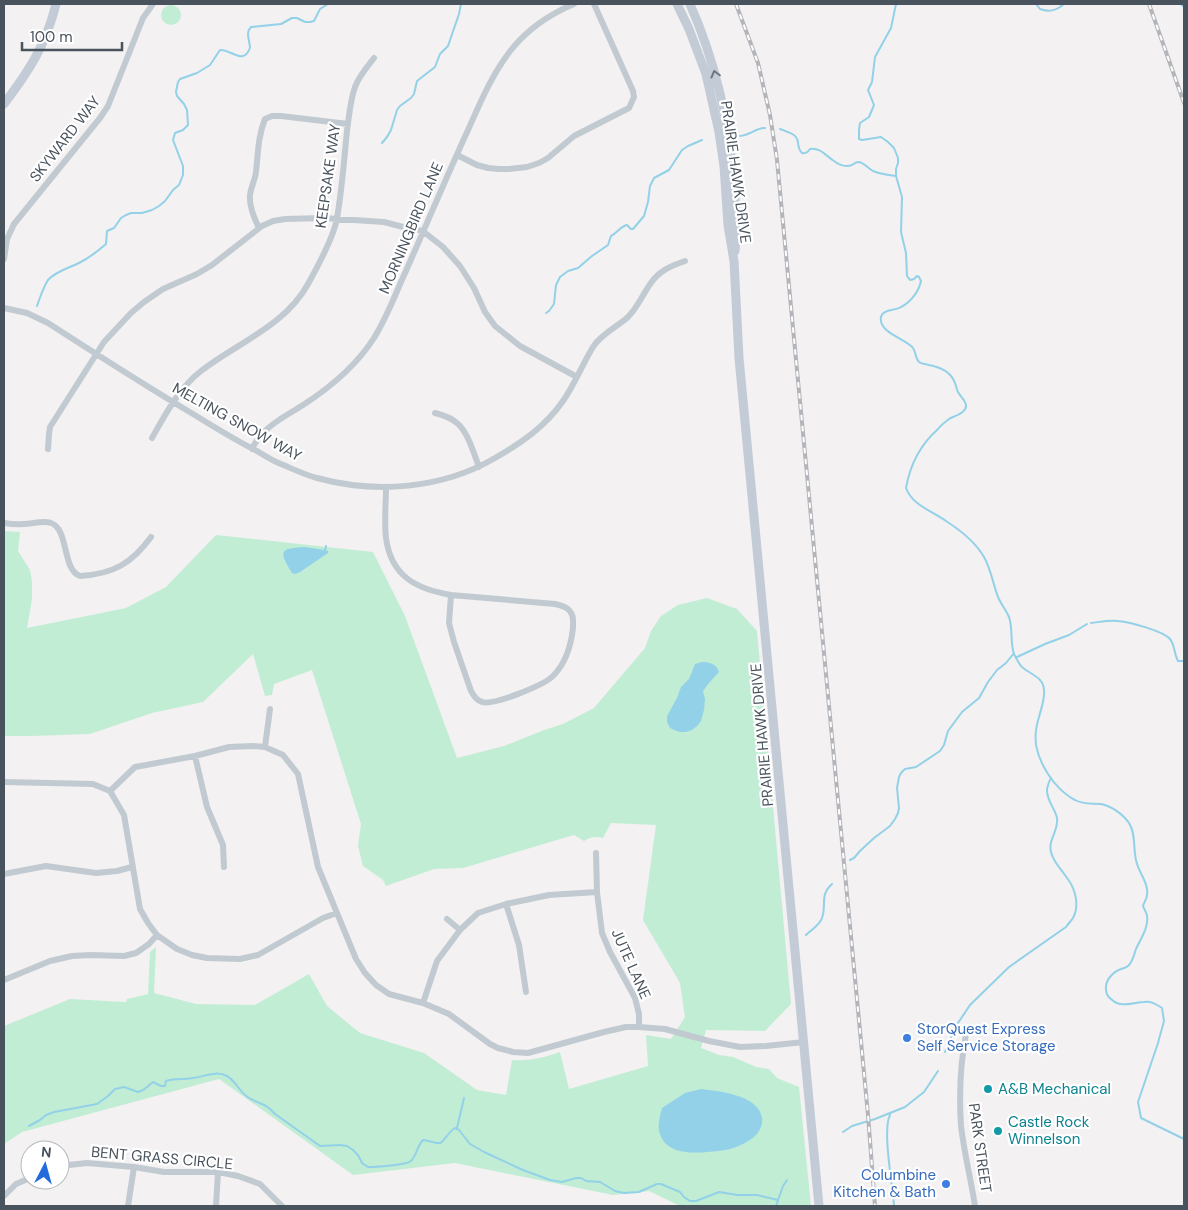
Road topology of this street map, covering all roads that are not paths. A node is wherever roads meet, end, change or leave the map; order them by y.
1 (56, 4) edge
2 (153, 4) edge
3 (574, 4) edge
4 (594, 4) edge
5 (678, 4) edge
6 (690, 4) edge
7 (374, 58) dead end
8 (4, 104) edge
9 (348, 124) junction
10 (457, 154) junction
11 (337, 218) junction
12 (259, 228) junction
13 (424, 232) junction
14 (4, 259) edge
15 (684, 261) dead end
16 (734, 261) junction
17 (4, 308) edge
18 (96, 354) junction
19 (577, 377) junction
20 (174, 402) junction
21 (435, 413) dead end
22 (152, 438) dead end
23 (48, 449) dead end
24 (252, 449) junction
25 (480, 467) junction
26 (386, 487) junction
27 (4, 523) edge
28 (151, 537) dead end
29 (451, 595) junction
30 (270, 709) dead end
31 (265, 747) junction
32 (195, 756) junction
33 (4, 782) edge
34 (110, 791) junction
35 (596, 853) dead end
36 (132, 867) junction
37 (224, 867) dead end
38 (4, 874) edge
39 (597, 892) junction
40 (506, 904) junction
41 (337, 913) junction
42 (447, 919) dead end
43 (460, 930) junction
44 (157, 936) junction
45 (4, 980) edge
46 (526, 992) dead end
47 (422, 1004) junction
48 (639, 1027) junction
49 (966, 1034) dead end
50 (804, 1042) junction
51 (70, 1165) edge
52 (134, 1167) junction
53 (218, 1172) junction
54 (20, 1182) edge
55 (4, 1196) edge
56 (128, 1206) edge
57 (216, 1206) edge
58 (282, 1206) edge
59 (819, 1206) edge
60 (975, 1206) edge

1 - 8 street
2 - 14 street, SKYWARD WAY
3 - 10 street, MORNINGBIRD LANE
4 - 10 street
5 - 16 street, PRAIRIE HAWK DRIVE
16 -> 6 street, PRAIRIE HAWK DRIVE
7 - 9 street, KEEPSAKE WAY
9 - 11 street, KEEPSAKE WAY
9 - 12 street
10 - 13 street, MORNINGBIRD LANE
11 - 12 street
11 - 13 street
11 - 20 street, KEEPSAKE WAY
12 - 18 street
13 - 19 street
13 - 24 street, MORNINGBIRD LANE
15 - 19 street, MELTING SNOW WAY
16 - 50 street, PRAIRIE HAWK DRIVE
17 - 18 street, MELTING SNOW WAY
18 - 20 street, MELTING SNOW WAY
18 - 23 street
19 - 25 street, MELTING SNOW WAY
20 - 22 street, KEEPSAKE WAY
20 - 24 street, MELTING SNOW WAY
21 - 25 street
24 - 26 street, MELTING SNOW WAY
25 - 26 street, MELTING SNOW WAY
26 - 29 street
27 - 28 street
29 - 29 street
30 - 31 street
31 - 32 street
31 - 41 street
32 - 34 street
32 - 37 street
33 - 34 street
34 - 36 street
35 - 39 street, JUTE LANE
36 - 38 street
36 - 44 street
39 - 40 street
39 - 48 street, JUTE LANE
40 - 43 street
40 - 46 street
41 - 44 street
41 - 47 street
42 - 43 street
43 - 47 street
44 - 45 street
47 - 48 street
48 - 50 street
49 - 60 street, PARK STREET
50 - 59 street, PRAIRIE HAWK DRIVE
51 - 52 street, BENT GRASS CIRCLE
52 - 53 street, BENT GRASS CIRCLE
52 - 56 street
53 - 57 street
53 - 58 street, BENT GRASS CIRCLE
54 - 55 street

